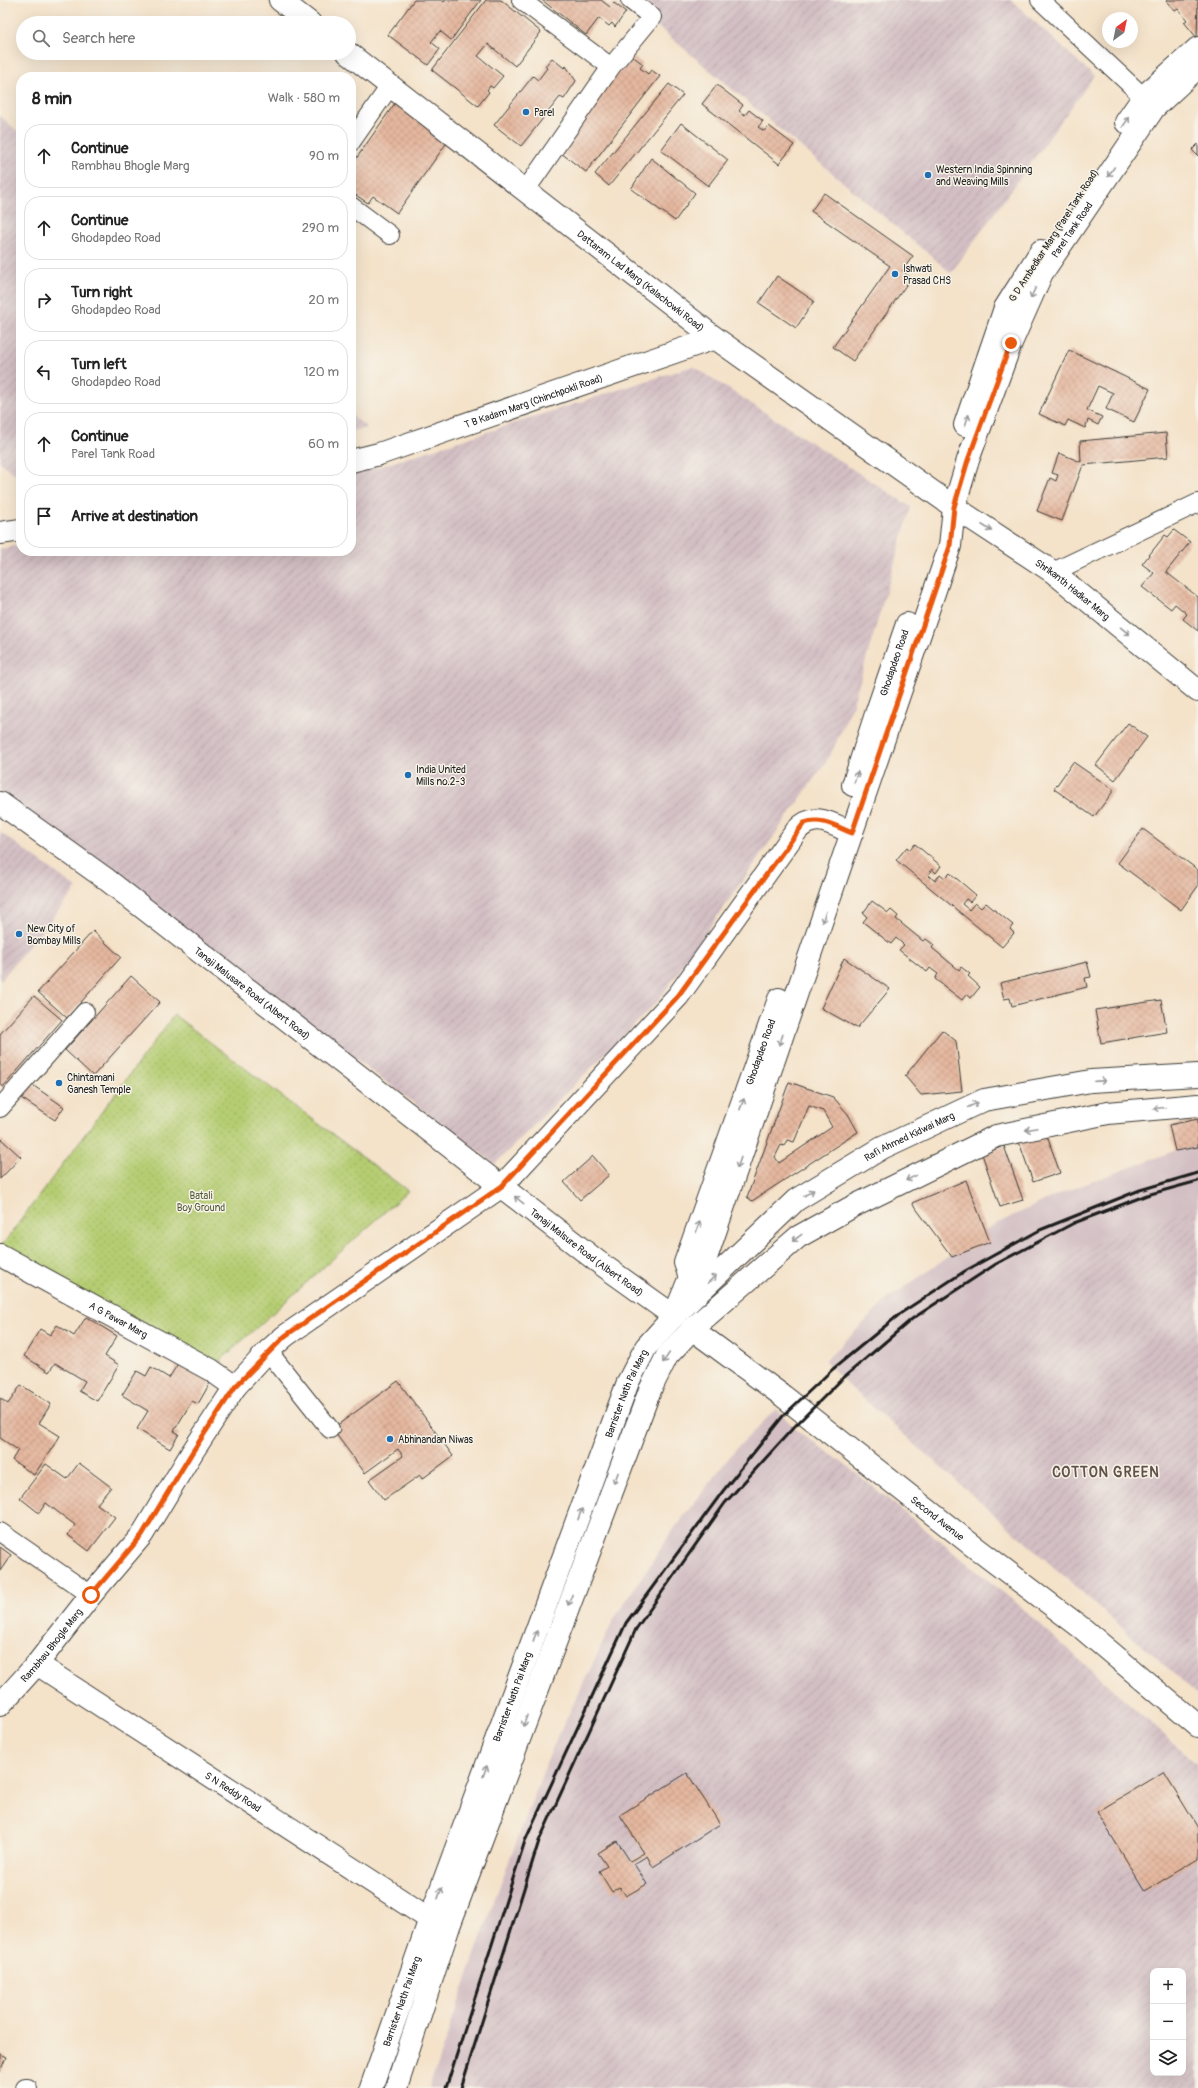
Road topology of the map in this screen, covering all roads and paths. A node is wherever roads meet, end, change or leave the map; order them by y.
1 (280, 0) edge
2 (522, 0) edge
3 (630, 0) edge
4 (1040, 0) edge
5 (301, 16) edge
6 (1198, 48) edge
7 (356, 59) edge
8 (611, 67) junction
9 (1198, 67) edge
10 (390, 86) junction
11 (1149, 102) junction
12 (356, 135) edge
13 (524, 191) junction
14 (356, 210) edge
15 (390, 235) dead end
16 (715, 338) junction
17 (356, 460) edge
18 (948, 502) junction
19 (1198, 503) edge
20 (16, 531) edge
21 (0, 533) edge
22 (1053, 572) junction
23 (1198, 691) edge
24 (0, 803) edge
25 (846, 830) junction
26 (85, 1012) dead end
27 (1198, 1075) edge
28 (1198, 1105) edge
29 (0, 1108) edge
30 (502, 1186) junction
31 (0, 1255) edge
32 (674, 1316) junction
33 (692, 1329) junction
34 (268, 1351) junction
35 (235, 1387) junction
36 (330, 1428) dead end
37 (0, 1532) edge
38 (91, 1595) junction
39 (37, 1664) junction
40 (0, 1705) edge
41 (1198, 1726) edge
42 (438, 1925) junction
43 (371, 2088) edge
44 (396, 2088) edge

1 - 5 main road
2 - 8 street
3 - 8 street
4 - 11 street
6 - 11 main road
7 - 10 main road, Dattaram Lad Marg (Kalachowki Road)
8 - 13 street
9 - 11 main road, Parel Tank Road
10 - 12 street
10 - 13 main road, Dattaram Lad Marg (Kalachowki Road)
11 - 18 main road, Parel Tank Road
13 - 16 main road, Dattaram Lad Marg (Kalachowki Road)
14 - 15 street
16 - 17 main road, T B Kadam Marg (Chinchpokli Road)
16 - 18 main road, Dattaram Lad Marg (Kalachowki Road)
18 -> 22 main road, Shrikanth Hadkar Marg
18 - 25 main road, Ghodapdeo Road
19 - 22 street
20 - 21 main road
22 -> 23 main road, Shrikanth Hadkar Marg
24 - 30 main road, Tanaji Malusare Road (Albert Road)
25 - 30 main road
25 - 32 main road, Ghodapdeo Road
26 - 29 street
32 -> 27 main road, Rafi Ahmed Kidwai Marg
28 -> 33 main road
32 -> 30 main road, Tanaji Malsure Road (Albert Road)
30 - 34 main road
31 - 35 main road, A G Pawar Marg
32 - 33 street, Second Avenue
42 -> 32 main road, Barrister Nath Pai Marg
33 - 41 main road, Second Avenue
33 -> 42 main road, Barrister Nath Pai Marg
34 - 35 main road
34 - 36 street
35 - 38 main road, Rambhau Bhogle Marg
37 - 38 street
38 - 39 main road, Rambhau Bhogle Marg
39 - 40 main road, Rambhau Bhogle Marg
39 - 42 main road, S N Reddy Road
42 - 43 main road, Barrister Nath Pai Marg
42 - 44 main road, Barrister Nath Pai Marg

